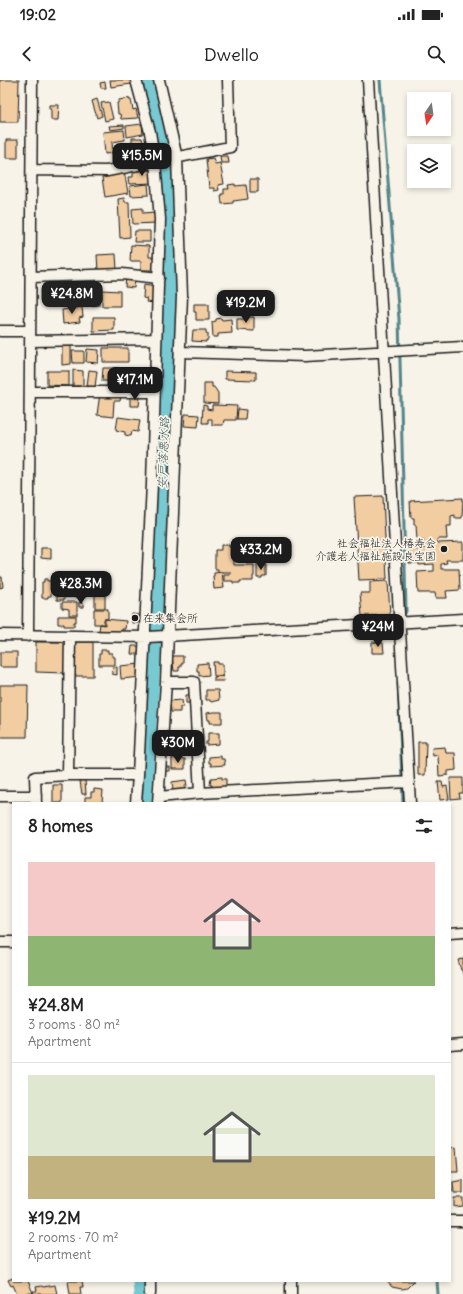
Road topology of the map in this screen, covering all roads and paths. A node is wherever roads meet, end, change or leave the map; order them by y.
1 (32, 80) edge
2 (136, 80) edge
3 (160, 80) edge
4 (228, 80) edge
5 (368, 80) edge
6 (175, 158) junction
7 (157, 162) junction
8 (32, 170) junction
9 (30, 277) junction
10 (159, 278) junction
11 (0, 331) edge
12 (30, 336) junction
13 (156, 339) junction
14 (463, 347) edge
15 (384, 351) junction
16 (180, 352) junction
17 (30, 392) junction
18 (154, 392) junction
19 (463, 619) edge
20 (399, 622) junction
21 (0, 636) edge
22 (28, 636) junction
23 (70, 636) junction
24 (164, 636) junction
25 (146, 637) junction
26 (166, 682) junction
27 (138, 774) junction
28 (68, 775) junction
29 (409, 782) junction
30 (200, 793) junction
31 (0, 796) edge
32 (36, 799) edge
33 (158, 800) edge
34 (136, 802) edge
35 (410, 802) edge
36 (463, 932) edge
37 (451, 933) edge
38 (0, 942) edge
39 (12, 942) edge
40 (463, 1044) edge
41 (451, 1045) edge
42 (451, 1221) edge
43 (463, 1221) edge
44 (150, 1282) edge
45 (291, 1282) edge
46 (150, 1294) edge
47 (291, 1294) edge

1 - 8 street
2 - 7 street
3 - 6 street
4 - 6 street
5 - 15 street
6 - 7 street
6 - 16 street
7 - 8 street
7 - 10 street
8 - 9 street
9 - 10 street
9 - 12 street
10 - 13 street
11 - 12 street
12 - 13 street
12 - 17 street
13 - 18 street
14 - 15 street
15 - 16 street
15 - 20 street
16 - 24 street
17 - 18 street
17 - 22 street
18 - 25 street
19 - 20 street
20 - 24 street
20 - 29 street
21 - 22 street
22 - 23 street
23 - 25 street
23 - 28 street
24 - 25 street
24 - 26 street
25 - 27 street
26 - 30 street
26 - 33 street
27 - 28 street
27 - 34 street
28 - 32 street
29 - 30 street
29 - 35 street
30 - 33 street
31 - 32 street
36 - 37 street
38 - 39 street
40 - 41 street
42 - 43 street
44 - 46 street
45 - 47 street

